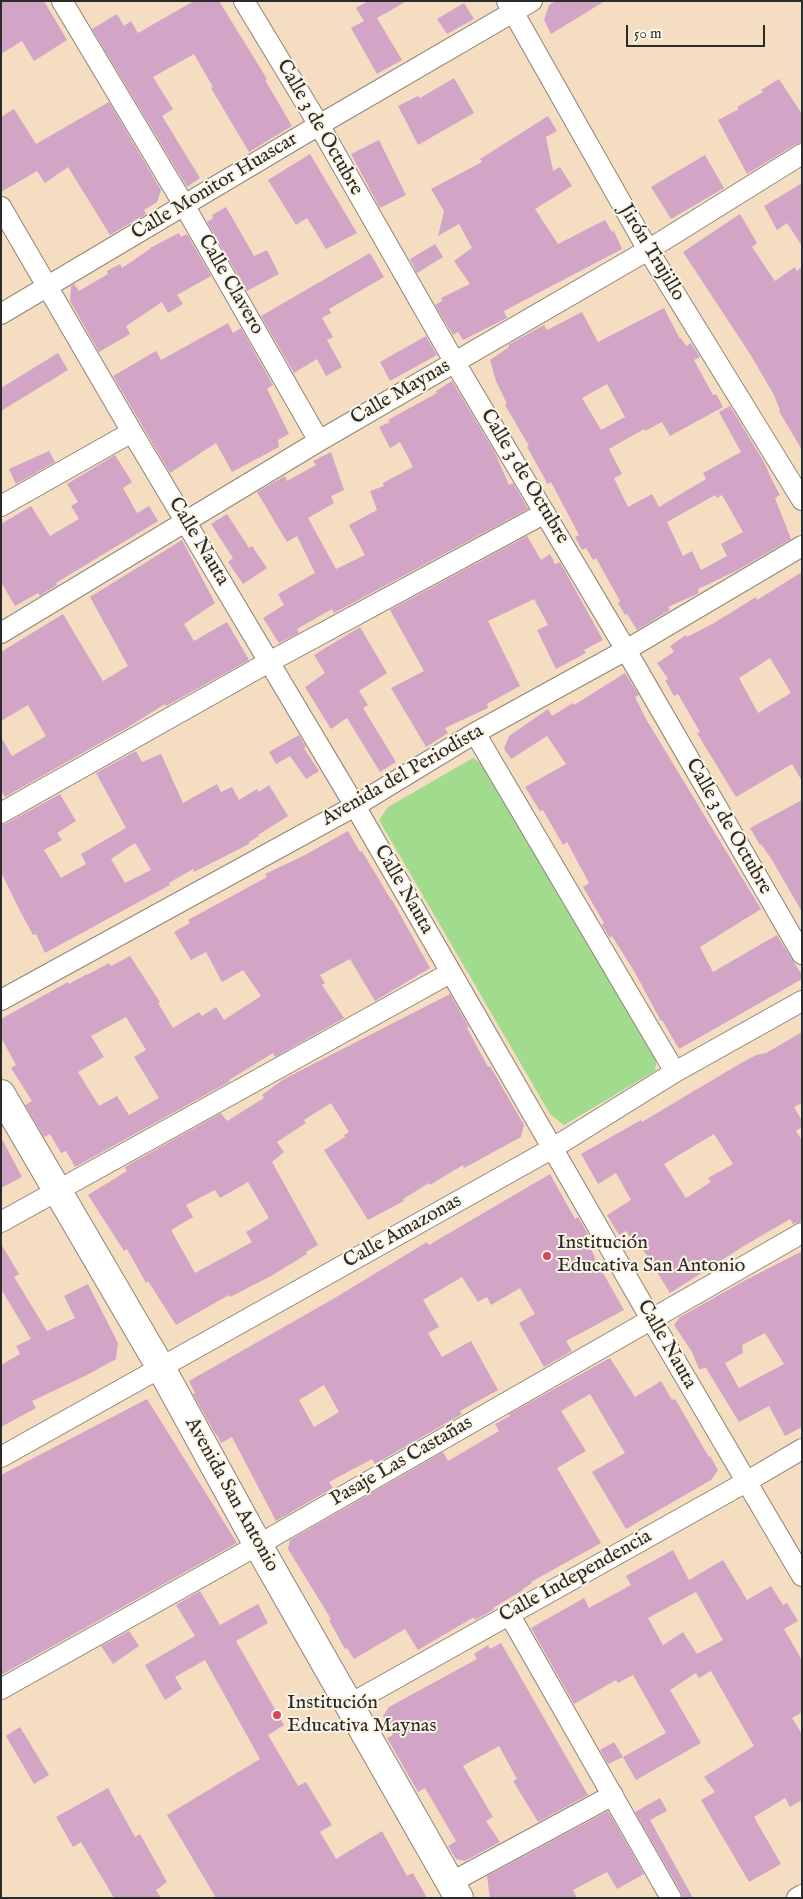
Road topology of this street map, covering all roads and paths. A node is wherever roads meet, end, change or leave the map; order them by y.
1 (62, 1) edge
2 (244, 1) edge
3 (532, 1) edge
4 (510, 7) edge
5 (319, 125) junction
6 (802, 154) edge
7 (184, 205) junction
8 (1, 207) edge
9 (648, 250) junction
10 (48, 287) junction
11 (1, 314) edge
12 (454, 361) junction
13 (132, 432) junction
14 (318, 441) junction
15 (802, 500) edge
16 (1, 506) edge
17 (545, 513) junction
18 (186, 522) junction
19 (802, 546) edge
20 (1, 632) edge
21 (626, 650) junction
22 (269, 662) junction
23 (475, 733) junction
24 (354, 806) junction
25 (1, 813) edge
26 (802, 954) edge
27 (450, 973) junction
28 (1, 1000) edge
29 (802, 1001) edge
30 (674, 1072) junction
31 (1, 1094) edge
32 (552, 1148) junction
33 (56, 1191) junction
34 (1, 1222) edge
35 (802, 1234) edge
36 (651, 1319) junction
37 (161, 1368) junction
38 (802, 1449) edge
39 (1, 1457) edge
40 (746, 1482) junction
41 (258, 1545) junction
42 (802, 1576) edge
43 (509, 1614) junction
44 (1, 1689) edge
45 (350, 1704) junction
46 (613, 1795) junction
47 (454, 1890) edge
48 (802, 1895) edge
49 (671, 1898) edge
50 (797, 1898) edge

1 - 7 street, Calle Clavero
2 - 5 street, Calle 3 de Octubre
3 - 4 street, Calle Monitor Huascar
4 - 5 street, Calle Monitor Huascar
4 - 9 street, Jirón Trujillo
5 - 7 street, Calle Monitor Huascar
5 - 12 street, Calle 3 de Octubre
6 - 9 street, Calle Maynas
7 - 10 street, Calle Monitor Huascar
7 - 14 street, Calle Clavero
8 - 10 street, Calle Nauta
9 - 12 street, Calle Maynas
9 - 15 street, Jirón Trujillo
10 - 11 street, Calle Monitor Huascar
10 - 13 street, Calle Nauta
12 - 14 street, Calle Maynas
12 - 17 street, Calle 3 de Octubre
13 - 16 street
13 - 18 street, Calle Nauta
14 - 18 street, Calle Maynas
17 - 21 street, Calle 3 de Octubre
17 - 22 street
18 - 20 street, Calle Maynas
18 - 22 street, Calle Nauta
19 - 21 street, Avenida del Periodista
21 - 23 street, Avenida del Periodista
21 - 26 street, Calle 3 de Octubre
22 - 24 street, Calle Nauta
22 - 25 street
23 - 24 street, Avenida del Periodista
23 - 30 street
24 - 27 street, Calle Nauta
24 - 28 street, Avenida del Periodista
27 - 32 street, Calle Nauta
27 - 33 street
29 - 30 street, Calle Amazonas
30 - 32 street, Calle Amazonas
31 - 33 main road, Avenida San Antonio
32 - 36 street, Calle Nauta
32 - 37 street, Calle Amazonas
33 - 34 street
33 - 37 main road, Avenida San Antonio
35 - 36 street, Pasaje Las Castañas
36 - 40 street, Calle Nauta
36 - 41 street, Pasaje Las Castañas
37 - 39 street, Calle Amazonas
37 - 41 main road, Avenida San Antonio
38 - 40 street, Calle Independencia
40 - 42 street, Calle Nauta
40 - 43 street, Calle Independencia
41 - 44 street, Pasaje Las Castañas
41 - 45 main road, Avenida San Antonio
43 - 45 street, Calle Independencia
43 - 46 street
45 - 47 main road, Avenida San Antonio
46 - 47 street
46 - 49 street
48 - 50 street

